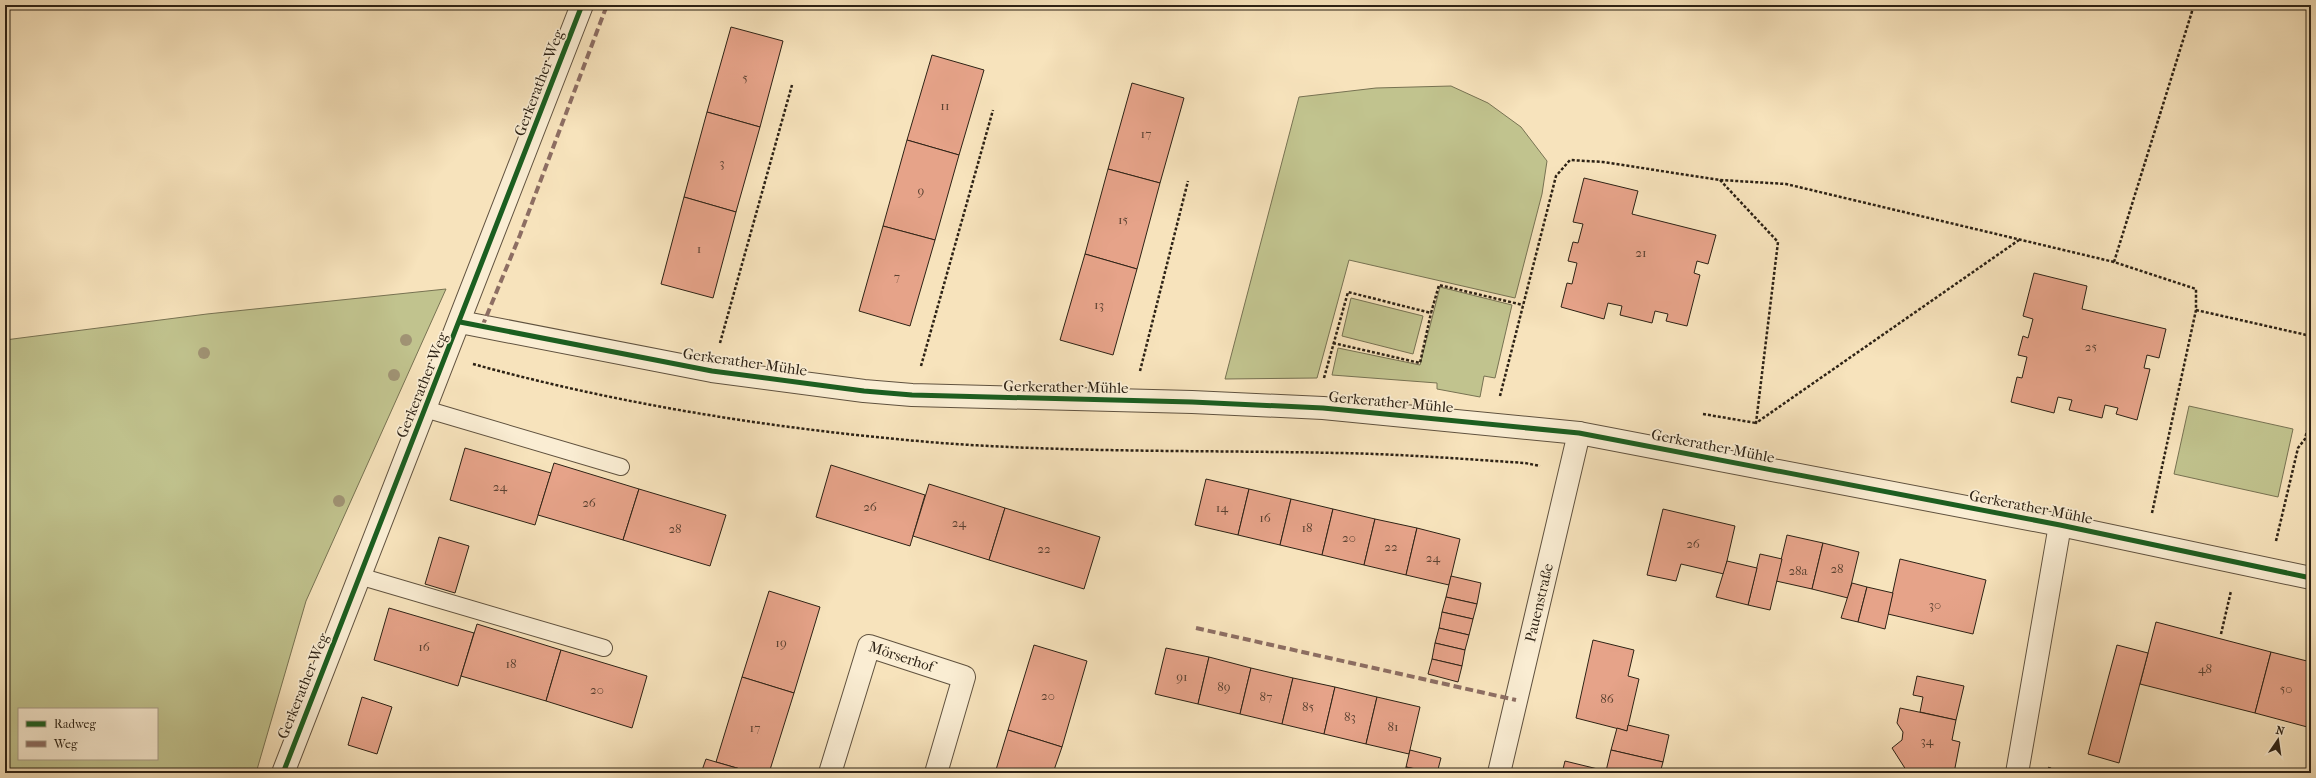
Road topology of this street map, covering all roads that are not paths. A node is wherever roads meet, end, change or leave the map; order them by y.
1 (582, 5) edge
2 (460, 322) junction
3 (424, 409) junction
4 (1579, 433) junction
5 (621, 467) dead end
6 (2060, 524) junction
7 (359, 576) junction
8 (2311, 578) edge
9 (604, 648) dead end
10 (283, 773) edge
11 (830, 773) edge
12 (936, 773) edge
13 (1499, 773) edge
14 (2017, 773) edge

1 - 2 street, Gerkerather Weg
2 - 3 street, Gerkerather Weg
2 - 4 street, Gerkerather Mühle
3 - 5 lane
3 - 7 street, Gerkerather Weg
4 - 6 street, Gerkerather Mühle
4 - 13 street, Pauenstraße
6 - 8 street, Gerkerather Mühle
6 - 14 street, Gerkerather Mühle
7 - 9 lane
7 - 10 street, Gerkerather Weg
11 - 12 street, Mörserhof

